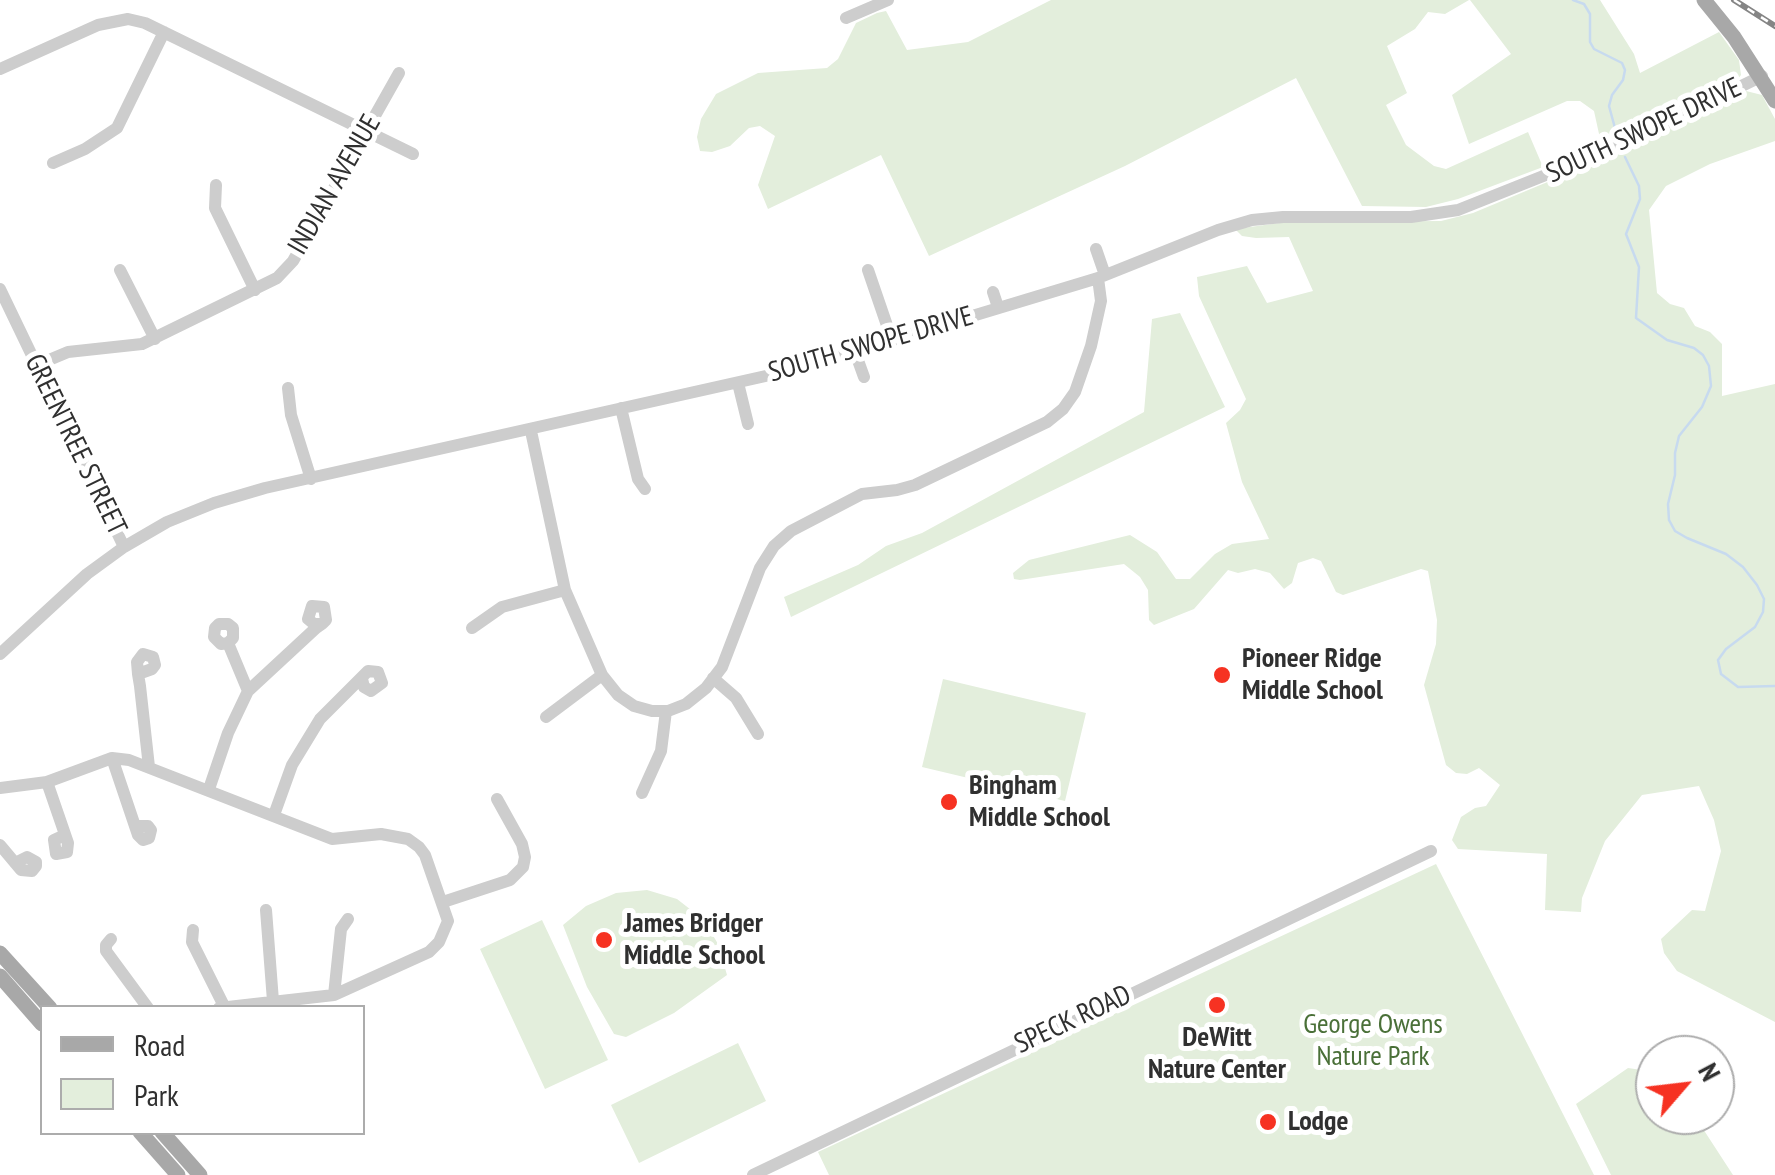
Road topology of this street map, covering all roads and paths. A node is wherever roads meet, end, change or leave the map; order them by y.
1 (888, 0) edge
2 (1704, 0) edge
3 (846, 18) dead end
4 (164, 32) junction
5 (0, 69) edge
6 (398, 73) dead end
7 (1762, 76) junction
8 (1775, 100) edge
9 (366, 131) junction
10 (414, 154) dead end
11 (53, 163) dead end
12 (216, 185) dead end
13 (1096, 249) dead end
14 (120, 270) dead end
15 (868, 270) dead end
16 (1102, 276) junction
17 (0, 289) edge
18 (255, 290) junction
19 (993, 292) dead end
20 (998, 307) junction
21 (154, 339) junction
22 (892, 340) junction
23 (856, 352) junction
24 (37, 365) junction
25 (864, 377) dead end
26 (738, 383) junction
27 (288, 388) dead end
28 (621, 408) junction
29 (748, 424) dead end
30 (531, 431) junction
31 (310, 479) junction
32 (645, 489) dead end
33 (124, 546) junction
34 (564, 590) junction
35 (322, 624) dead end
36 (472, 628) dead end
37 (228, 643) dead end
38 (0, 654) edge
39 (138, 674) dead end
40 (602, 675) junction
41 (362, 678) dead end
42 (713, 678) junction
43 (248, 690) junction
44 (666, 710) junction
45 (546, 717) dead end
46 (758, 734) dead end
47 (112, 758) junction
48 (149, 767) junction
49 (47, 782) junction
50 (0, 788) edge
51 (209, 789) junction
52 (642, 793) dead end
53 (497, 799) dead end
54 (274, 815) junction
55 (135, 826) dead end
56 (65, 835) dead end
57 (0, 845) edge
58 (1432, 851) dead end
59 (15, 863) dead end
60 (443, 902) junction
61 (266, 910) dead end
62 (348, 919) dead end
63 (193, 930) dead end
64 (111, 939) dead end
65 (0, 953) edge
66 (0, 976) edge
67 (334, 995) junction
68 (273, 1001) junction
69 (47, 1005) edge
70 (146, 1005) edge
71 (221, 1005) edge
72 (239, 1005) edge
73 (40, 1022) edge
74 (143, 1135) edge
75 (165, 1135) edge
76 (773, 1171) edge
77 (178, 1175) edge
78 (200, 1175) edge
79 (753, 1175) edge

1 - 3 street
2 - 7 main road
4 - 5 street
4 - 9 street
4 - 11 street
6 - 9 street, INDIAN AVENUE
7 - 8 main road
7 - 16 street, SOUTH SWOPE DRIVE
9 - 10 street
9 - 18 street, INDIAN AVENUE
12 - 18 street
13 - 16 street
14 - 21 street
15 - 22 street
16 - 20 street, SOUTH SWOPE DRIVE
16 - 42 street
17 - 24 street, GREENTREE STREET
18 - 21 street, INDIAN AVENUE
19 - 20 street
20 - 22 street, SOUTH SWOPE DRIVE
21 - 24 street, INDIAN AVENUE
22 - 23 street, SOUTH SWOPE DRIVE
23 - 25 street
23 - 26 street, SOUTH SWOPE DRIVE
24 - 33 street, GREENTREE STREET
26 - 28 street, SOUTH SWOPE DRIVE
26 - 29 street
27 - 31 street
28 - 30 street, SOUTH SWOPE DRIVE
28 - 32 street
30 - 31 street, SOUTH SWOPE DRIVE
30 - 34 street
31 - 33 street, SOUTH SWOPE DRIVE
33 - 38 street, SOUTH SWOPE DRIVE
34 - 36 street
34 - 40 street
35 - 43 street
37 - 43 street
39 - 48 street
40 - 44 street
40 - 45 street
41 - 54 street
42 - 44 street
42 - 46 street
43 - 51 street
44 - 52 street
47 - 48 street
47 - 49 street
47 - 55 street
48 - 51 street
49 - 50 street
49 - 56 street
51 - 54 street
53 - 60 street
54 - 60 street
57 - 59 street
58 - 76 street, SPECK ROAD
60 - 67 street
61 - 68 street
62 - 67 street
63 - 71 street
64 - 70 street
65 - 69 main road
66 - 73 main road
67 - 68 street
68 - 72 street
74 - 77 main road
75 - 78 main road
76 - 79 street, SPECK ROAD

